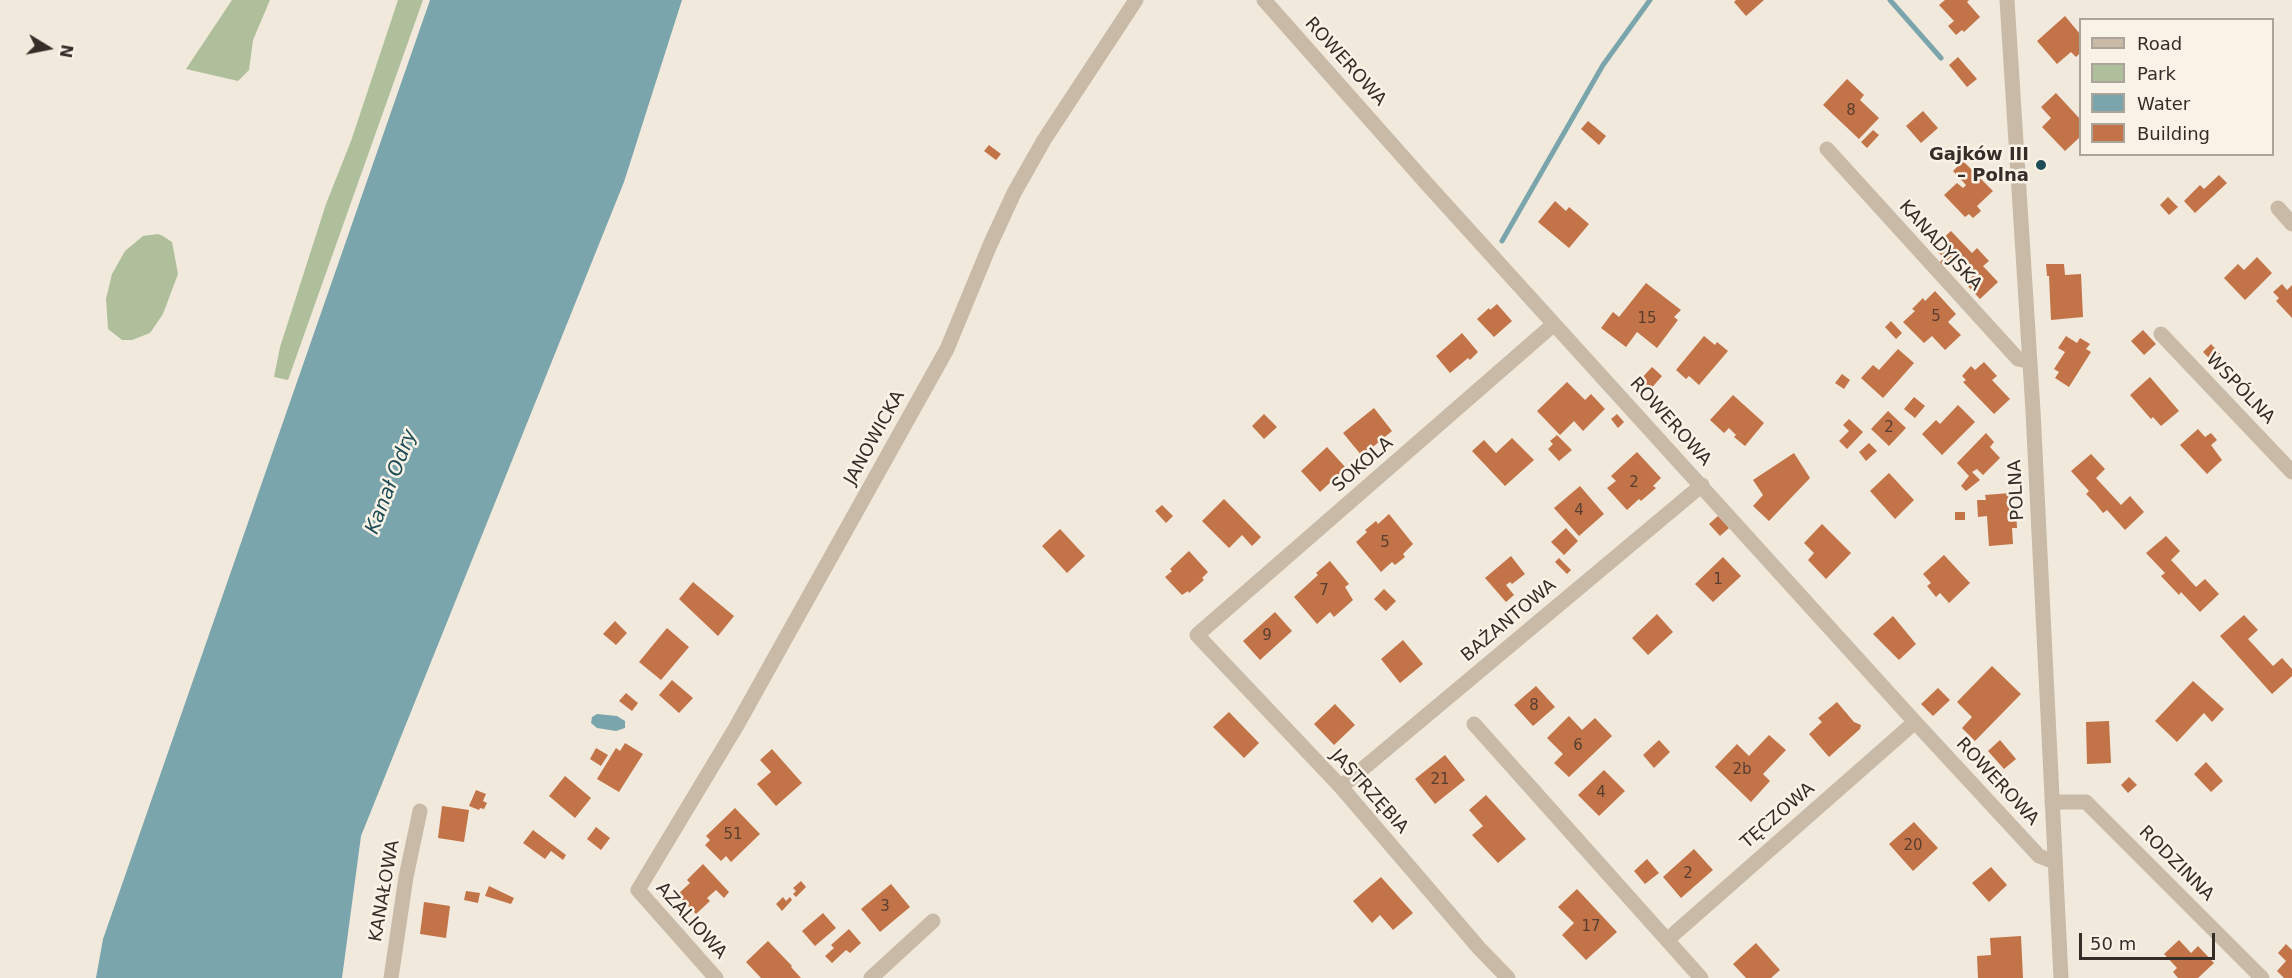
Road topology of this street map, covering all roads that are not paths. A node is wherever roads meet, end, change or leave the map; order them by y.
1 (1136, 0) edge
2 (1264, 0) edge
3 (2007, 0) edge
4 (1827, 149) dead end
5 (2278, 208) dead end
6 (2292, 224) edge
7 (1554, 324) junction
8 (2161, 334) dead end
9 (2030, 362) junction
10 (2292, 472) edge
11 (1702, 485) junction
12 (1197, 635) joint
13 (1916, 722) junction
14 (1474, 724) dead end
15 (1341, 787) junction
16 (2052, 802) junction
17 (420, 811) dead end
18 (2055, 862) junction
19 (638, 890) joint
20 (933, 921) dead end
21 (1667, 940) junction
22 (391, 978) edge
23 (716, 978) edge
24 (871, 978) edge
25 (1508, 978) edge
26 (1701, 978) edge
27 (2061, 978) edge
28 (2262, 978) edge

1 - 19 street, JANOWICKA
2 - 7 street, ROWEROWA
3 - 9 street, POLNA
4 - 9 street, KANADYJSKA
5 - 6 street
7 - 11 street, ROWEROWA
7 - 12 street, SOKOLA
8 - 10 street, WSPÓLNA
9 - 16 street, POLNA
11 - 13 street, ROWEROWA
11 - 15 street, BAŻANTOWA
12 - 15 street, JASTRZĘBIA
13 - 18 street, ROWEROWA
13 - 21 street, TĘCZOWA
14 - 21 street
15 - 25 street, JASTRZĘBIA
16 - 18 street, POLNA
16 - 28 street, RODZINNA
17 - 22 street, KANAŁOWA
18 - 27 street, POLNA
19 - 23 street, AZALIOWA
20 - 24 street
21 - 26 street

